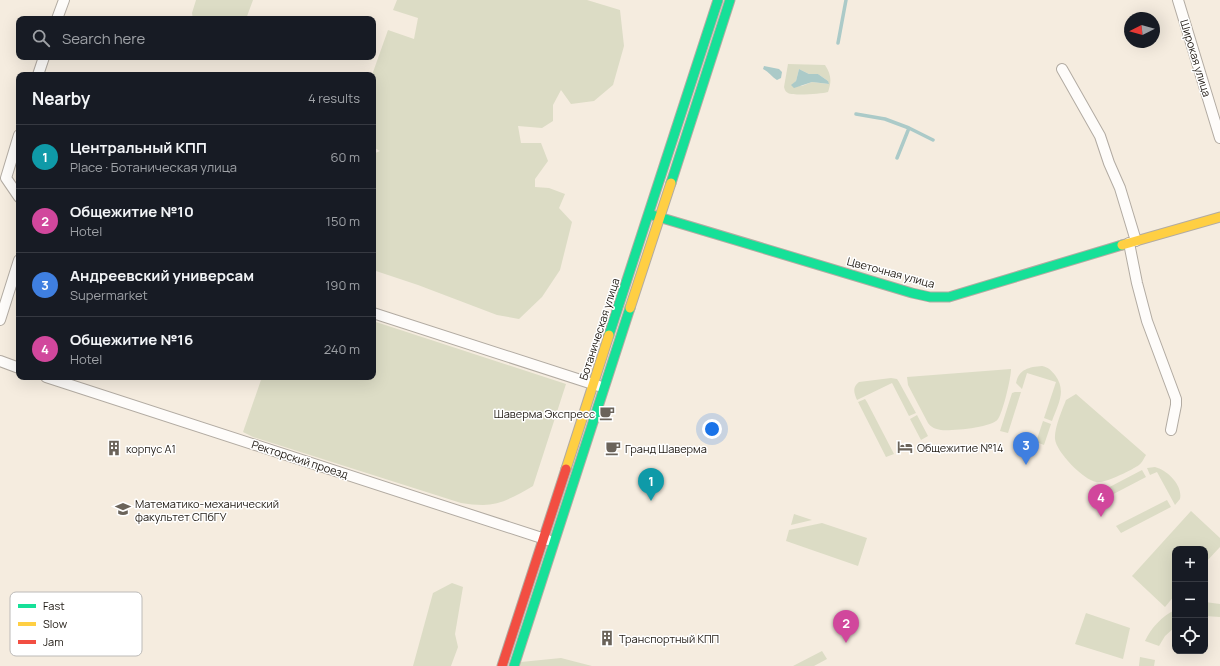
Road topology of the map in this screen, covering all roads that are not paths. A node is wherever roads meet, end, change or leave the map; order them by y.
1 (64, 0) edge
2 (718, 0) edge
3 (730, 0) edge
4 (1178, 0) edge
5 (58, 16) edge
6 (43, 60) edge
7 (1062, 69) dead end
8 (39, 72) edge
9 (1220, 138) edge
10 (16, 145) edge
11 (16, 193) edge
12 (649, 214) junction
13 (660, 217) junction
14 (1220, 217) edge
15 (1133, 242) junction
16 (16, 269) edge
17 (376, 314) edge
18 (0, 320) edge
19 (0, 361) edge
20 (16, 367) edge
21 (55, 380) edge
22 (593, 384) junction
23 (604, 388) junction
24 (1171, 430) dead end
25 (543, 538) junction
26 (554, 542) junction
27 (502, 666) edge
28 (514, 666) edge

1 - 5 street
2 - 12 street, Ботаническая улица
3 - 13 street, Ботаническая улица
4 - 9 street, Широкая улица
6 - 8 street
7 - 15 street
10 - 11 street
12 - 13 street, Цветочная улица
12 - 22 street, Ботаническая улица
13 - 15 street, Цветочная улица
13 - 23 street, Ботаническая улица
14 - 15 street, Цветочная улица
15 - 24 street
16 - 18 street
17 - 22 street
19 - 20 street
21 - 25 street, Ректорский проезд
22 - 23 street
22 - 25 street, Ботаническая улица
23 - 26 street, Ботаническая улица
25 - 26 street, Ректорский проезд
25 - 27 street, Ботаническая улица
26 - 28 street, Ботаническая улица

